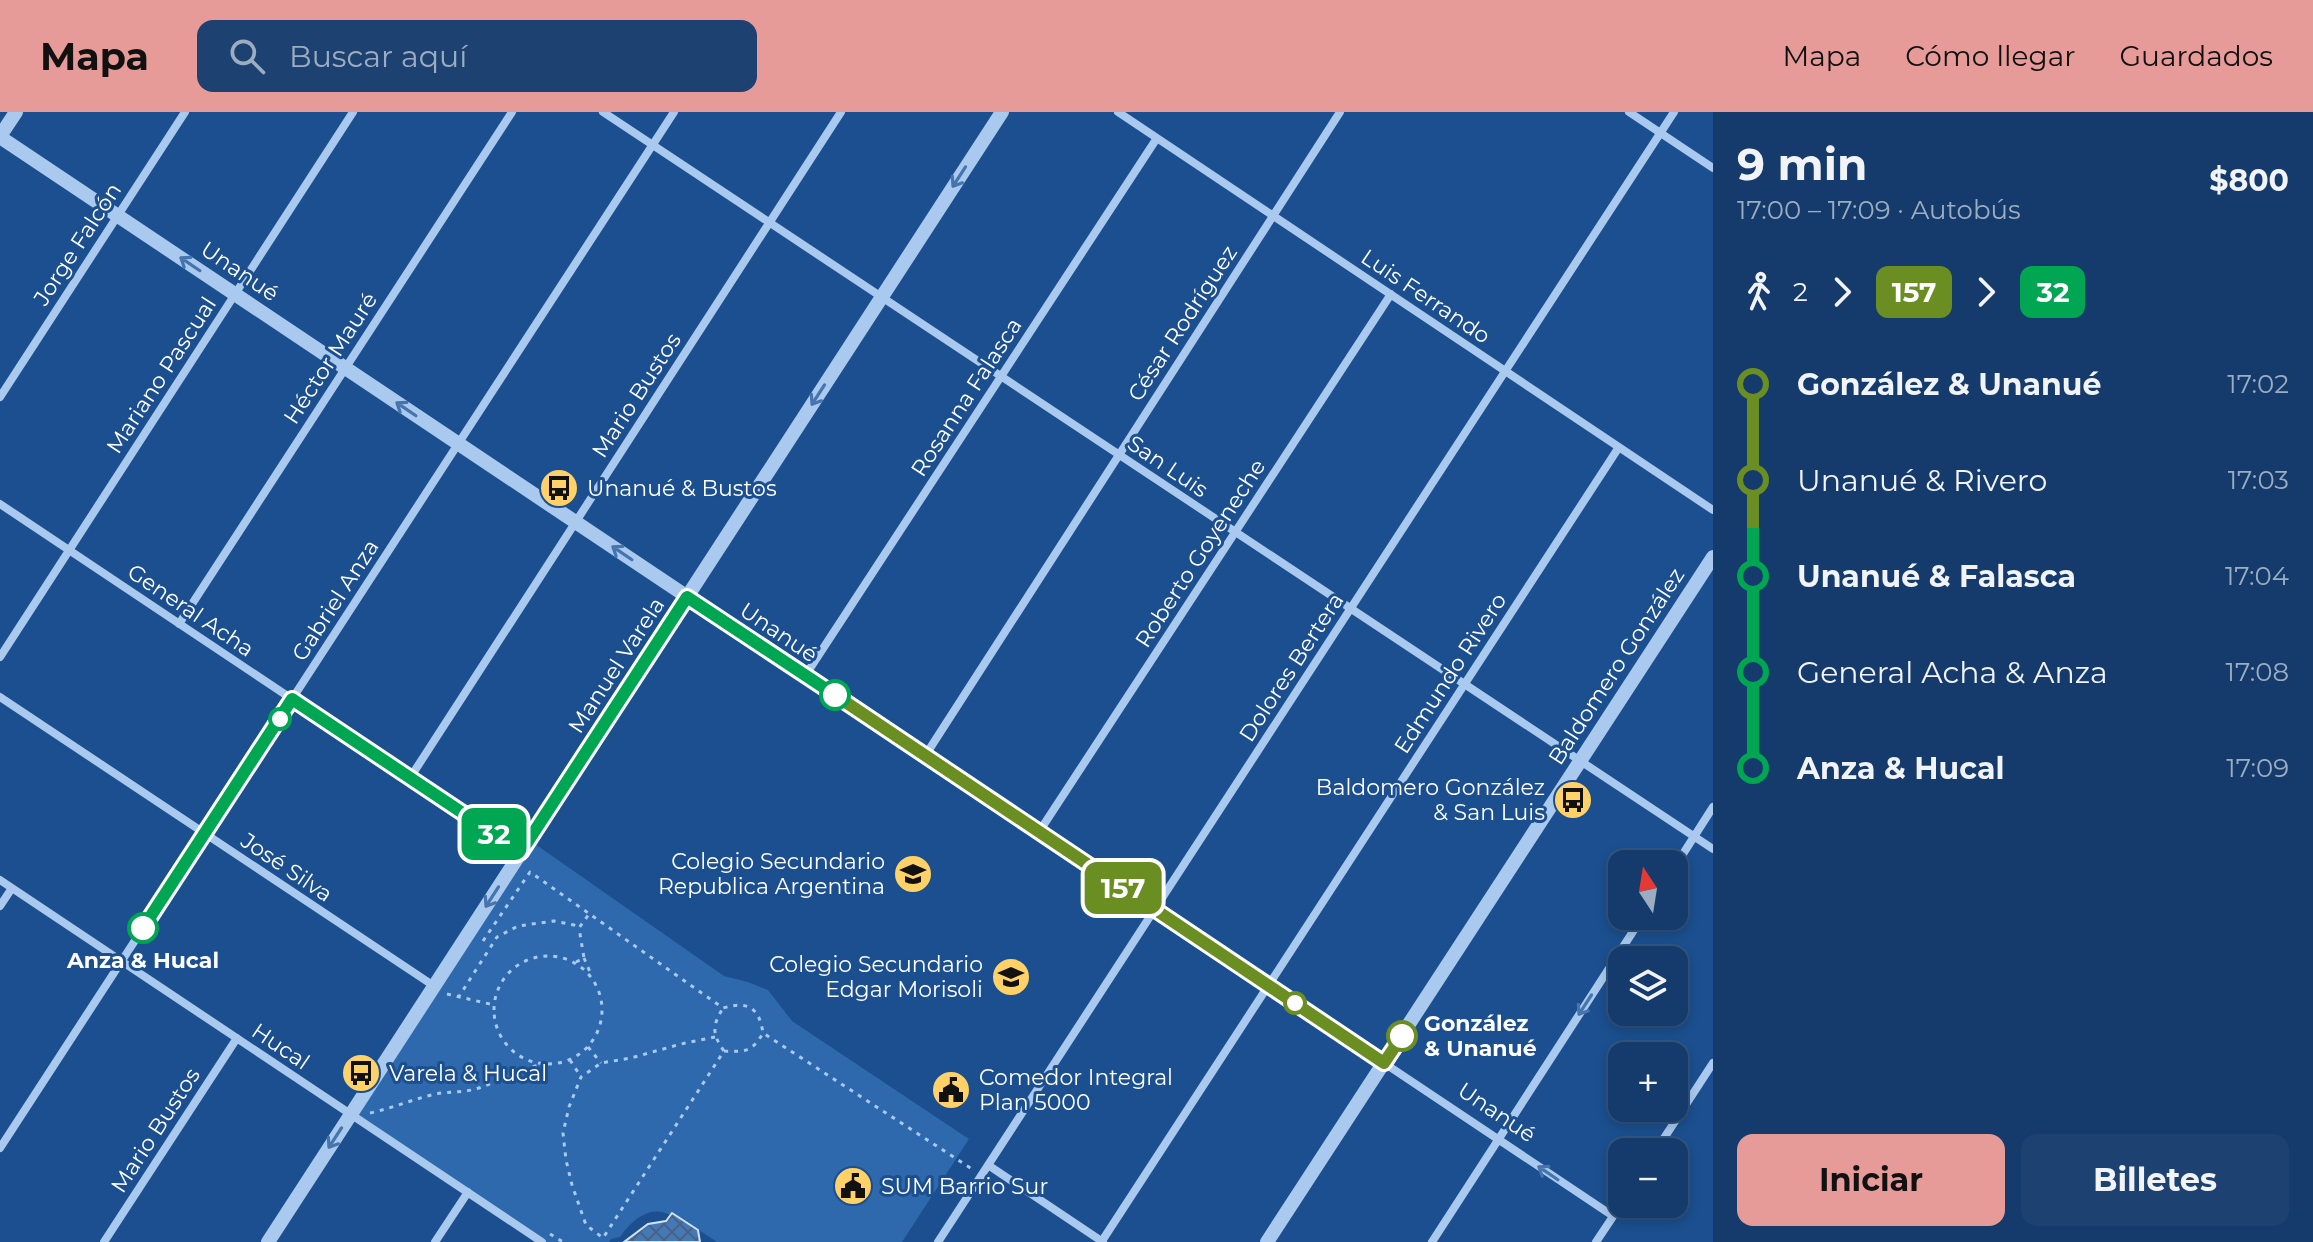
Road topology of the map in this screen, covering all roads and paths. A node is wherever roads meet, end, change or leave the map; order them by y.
1 (16, 112) edge
2 (185, 112) edge
3 (353, 112) edge
4 (512, 112) edge
5 (603, 112) edge
6 (674, 112) edge
7 (841, 112) edge
8 (1002, 112) edge
9 (1118, 112) edge
10 (1340, 112) edge
11 (1629, 112) edge
12 (1674, 112) edge
13 (1660, 133) junction
14 (0, 137) edge
15 (1157, 138) junction
16 (653, 145) junction
17 (1713, 168) edge
18 (117, 216) junction
19 (1273, 216) junction
20 (770, 223) junction
21 (235, 294) junction
22 (1391, 294) junction
23 (882, 297) junction
24 (345, 368) junction
25 (1505, 371) junction
26 (1001, 376) junction
27 (0, 397) edge
28 (458, 444) junction
29 (1619, 447) junction
30 (1119, 455) junction
31 (0, 504) edge
32 (1713, 510) edge
33 (575, 522) junction
34 (1235, 532) junction
35 (69, 551) junction
36 (1713, 557) edge
37 (687, 597) junction
38 (1351, 608) junction
39 (179, 624) junction
40 (0, 657) edge
41 (805, 676) junction
42 (1465, 684) junction
43 (0, 697) edge
44 (292, 699) junction
45 (925, 756) junction
46 (1580, 761) junction
47 (410, 778) junction
48 (1713, 807) edge
49 (1039, 832) junction
50 (205, 833) junction
51 (1694, 837) junction
52 (1713, 849) edge
53 (1686, 850) edge
54 (521, 852) junction
55 (0, 880) edge
56 (12, 888) junction
57 (0, 906) edge
58 (1154, 909) junction
59 (589, 913) junction
60 (579, 928) junction
61 (1634, 930) edge
62 (480, 945) dead end
63 (584, 958) junction
64 (122, 961) junction
65 (576, 962) junction
66 (592, 975) junction
67 (1268, 985) junction
68 (441, 990) junction
69 (458, 998) junction
70 (494, 1005) junction
71 (723, 1008) junction
72 (763, 1033) junction
73 (715, 1037) junction
74 (237, 1038) junction
75 (588, 1047) junction
76 (724, 1051) junction
77 (525, 1060) junction
78 (570, 1060) junction
79 (546, 1063) junction
80 (601, 1063) junction
81 (1384, 1063) junction
82 (1713, 1063) edge
83 (531, 1067) junction
84 (581, 1077) junction
85 (374, 1102) dead end
86 (351, 1114) junction
87 (1664, 1138) edge
88 (1499, 1139) junction
89 (0, 1148) edge
90 (988, 1165) junction
91 (981, 1175) junction
92 (468, 1192) junction
93 (1608, 1213) edge
94 (1612, 1218) edge
95 (602, 1240) edge
96 (104, 1242) edge
97 (268, 1242) edge
98 (435, 1242) edge
99 (542, 1242) edge
100 (938, 1242) edge
101 (1103, 1242) edge
102 (1267, 1242) edge
103 (1432, 1242) edge
104 (1596, 1242) edge

1 - 14 street
2 - 18 street, Jorge Falcón
3 - 21 street, Mariano Pascual
4 - 24 street, Héctor Mauré
5 - 16 street, San Luis
6 - 16 street, Gabriel Anza
7 - 20 street, Mario Bustos
8 -> 23 street, Manuel Varela
9 - 15 street, Luis Ferrando
10 - 19 street, César Rodríguez
11 - 13 street
12 - 13 street, Dolores Bertera
13 - 17 street
13 - 25 street, Dolores Bertera
14 - 18 street, Unanué
15 - 19 street, Luis Ferrando
15 - 26 street, Rosanna Falasca
16 - 20 street, San Luis
16 - 28 street, Gabriel Anza
21 -> 18 street, Unanué
18 - 27 street, Jorge Falcón
19 - 22 street, Luis Ferrando
19 - 30 street, César Rodríguez
20 - 23 street, San Luis
20 - 33 street, Mario Bustos
21 - 24 street, Unanué
21 - 35 street, Mariano Pascual
22 - 25 street, Luis Ferrando
22 - 34 street, Roberto Goyeneche
23 - 26 street, San Luis
23 -> 37 street, Manuel Varela
28 -> 24 street, Unanué
24 - 39 street, Héctor Mauré
25 - 29 street, Luis Ferrando
25 - 38 street, Dolores Bertera
26 - 30 street, San Luis
26 - 41 street, Rosanna Falasca
28 - 33 street, Unanué
28 - 44 street, Gabriel Anza
29 - 32 street, Luis Ferrando
29 - 42 street, Edmundo Rivero
30 - 34 street, San Luis
30 - 45 street, César Rodríguez
31 - 35 street, General Acha
37 -> 33 street, Unanué
33 - 47 street, Mario Bustos
34 - 38 street, San Luis
34 - 49 street, Roberto Goyeneche
35 - 39 street, General Acha
35 - 40 street, Mariano Pascual
36 - 46 street, Baldomero González
37 - 41 street, Unanué
37 - 54 street, Manuel Varela
38 - 42 street, San Luis
38 - 58 street, Dolores Bertera
39 - 44 street, General Acha
41 - 45 street, Unanué
42 - 46 street, San Luis
42 - 67 street, Edmundo Rivero
43 - 50 street, José Silva
44 - 47 street, General Acha
44 - 50 street, Gabriel Anza
45 - 49 street, Unanué
46 - 51 street, San Luis
46 - 81 street, Baldomero González
47 - 54 street, General Acha
48 - 51 street
49 - 58 street, Unanué
50 - 64 street, Gabriel Anza
50 - 68 street, José Silva
51 - 52 street, San Luis
51 - 53 street
54 -> 68 street, Manuel Varela
55 - 56 street, Hucal
56 - 57 street
56 - 64 street, Hucal
58 - 67 street, Unanué
58 - 90 street, Dolores Bertera
59 - 60 path
59 - 62 path
59 - 71 path
60 - 63 path
60 - 69 path
61 -> 88 street
63 - 65 path
63 - 66 path
64 - 74 street, Hucal
64 - 89 street, Gabriel Anza
65 - 66 path
65 - 70 path
66 - 75 path
67 - 81 street, Unanué
67 - 101 street, Edmundo Rivero
68 - 69 path
68 - 86 street, Manuel Varela
69 - 70 path
70 - 77 path
71 - 72 path
71 - 73 path
72 - 76 path
72 - 91 path
73 - 76 path
73 - 80 path
74 - 86 street, Hucal
74 - 96 street, Mario Bustos
75 - 78 path
75 - 80 path
76 - 95 path
77 - 79 path
77 - 83 path
78 - 79 path
78 - 84 path
79 - 83 path
80 - 84 path
81 - 88 street, Unanué
81 - 102 street, Baldomero González
82 - 87 street
83 - 85 path
84 - 95 path
86 - 92 street, Hucal
86 -> 97 street, Manuel Varela
93 -> 88 street, Unanué
88 - 103 street
90 - 91 street, Dolores Bertera
90 - 101 street
91 - 100 street, Dolores Bertera
92 - 98 street
92 - 99 street, Hucal
94 - 104 street

